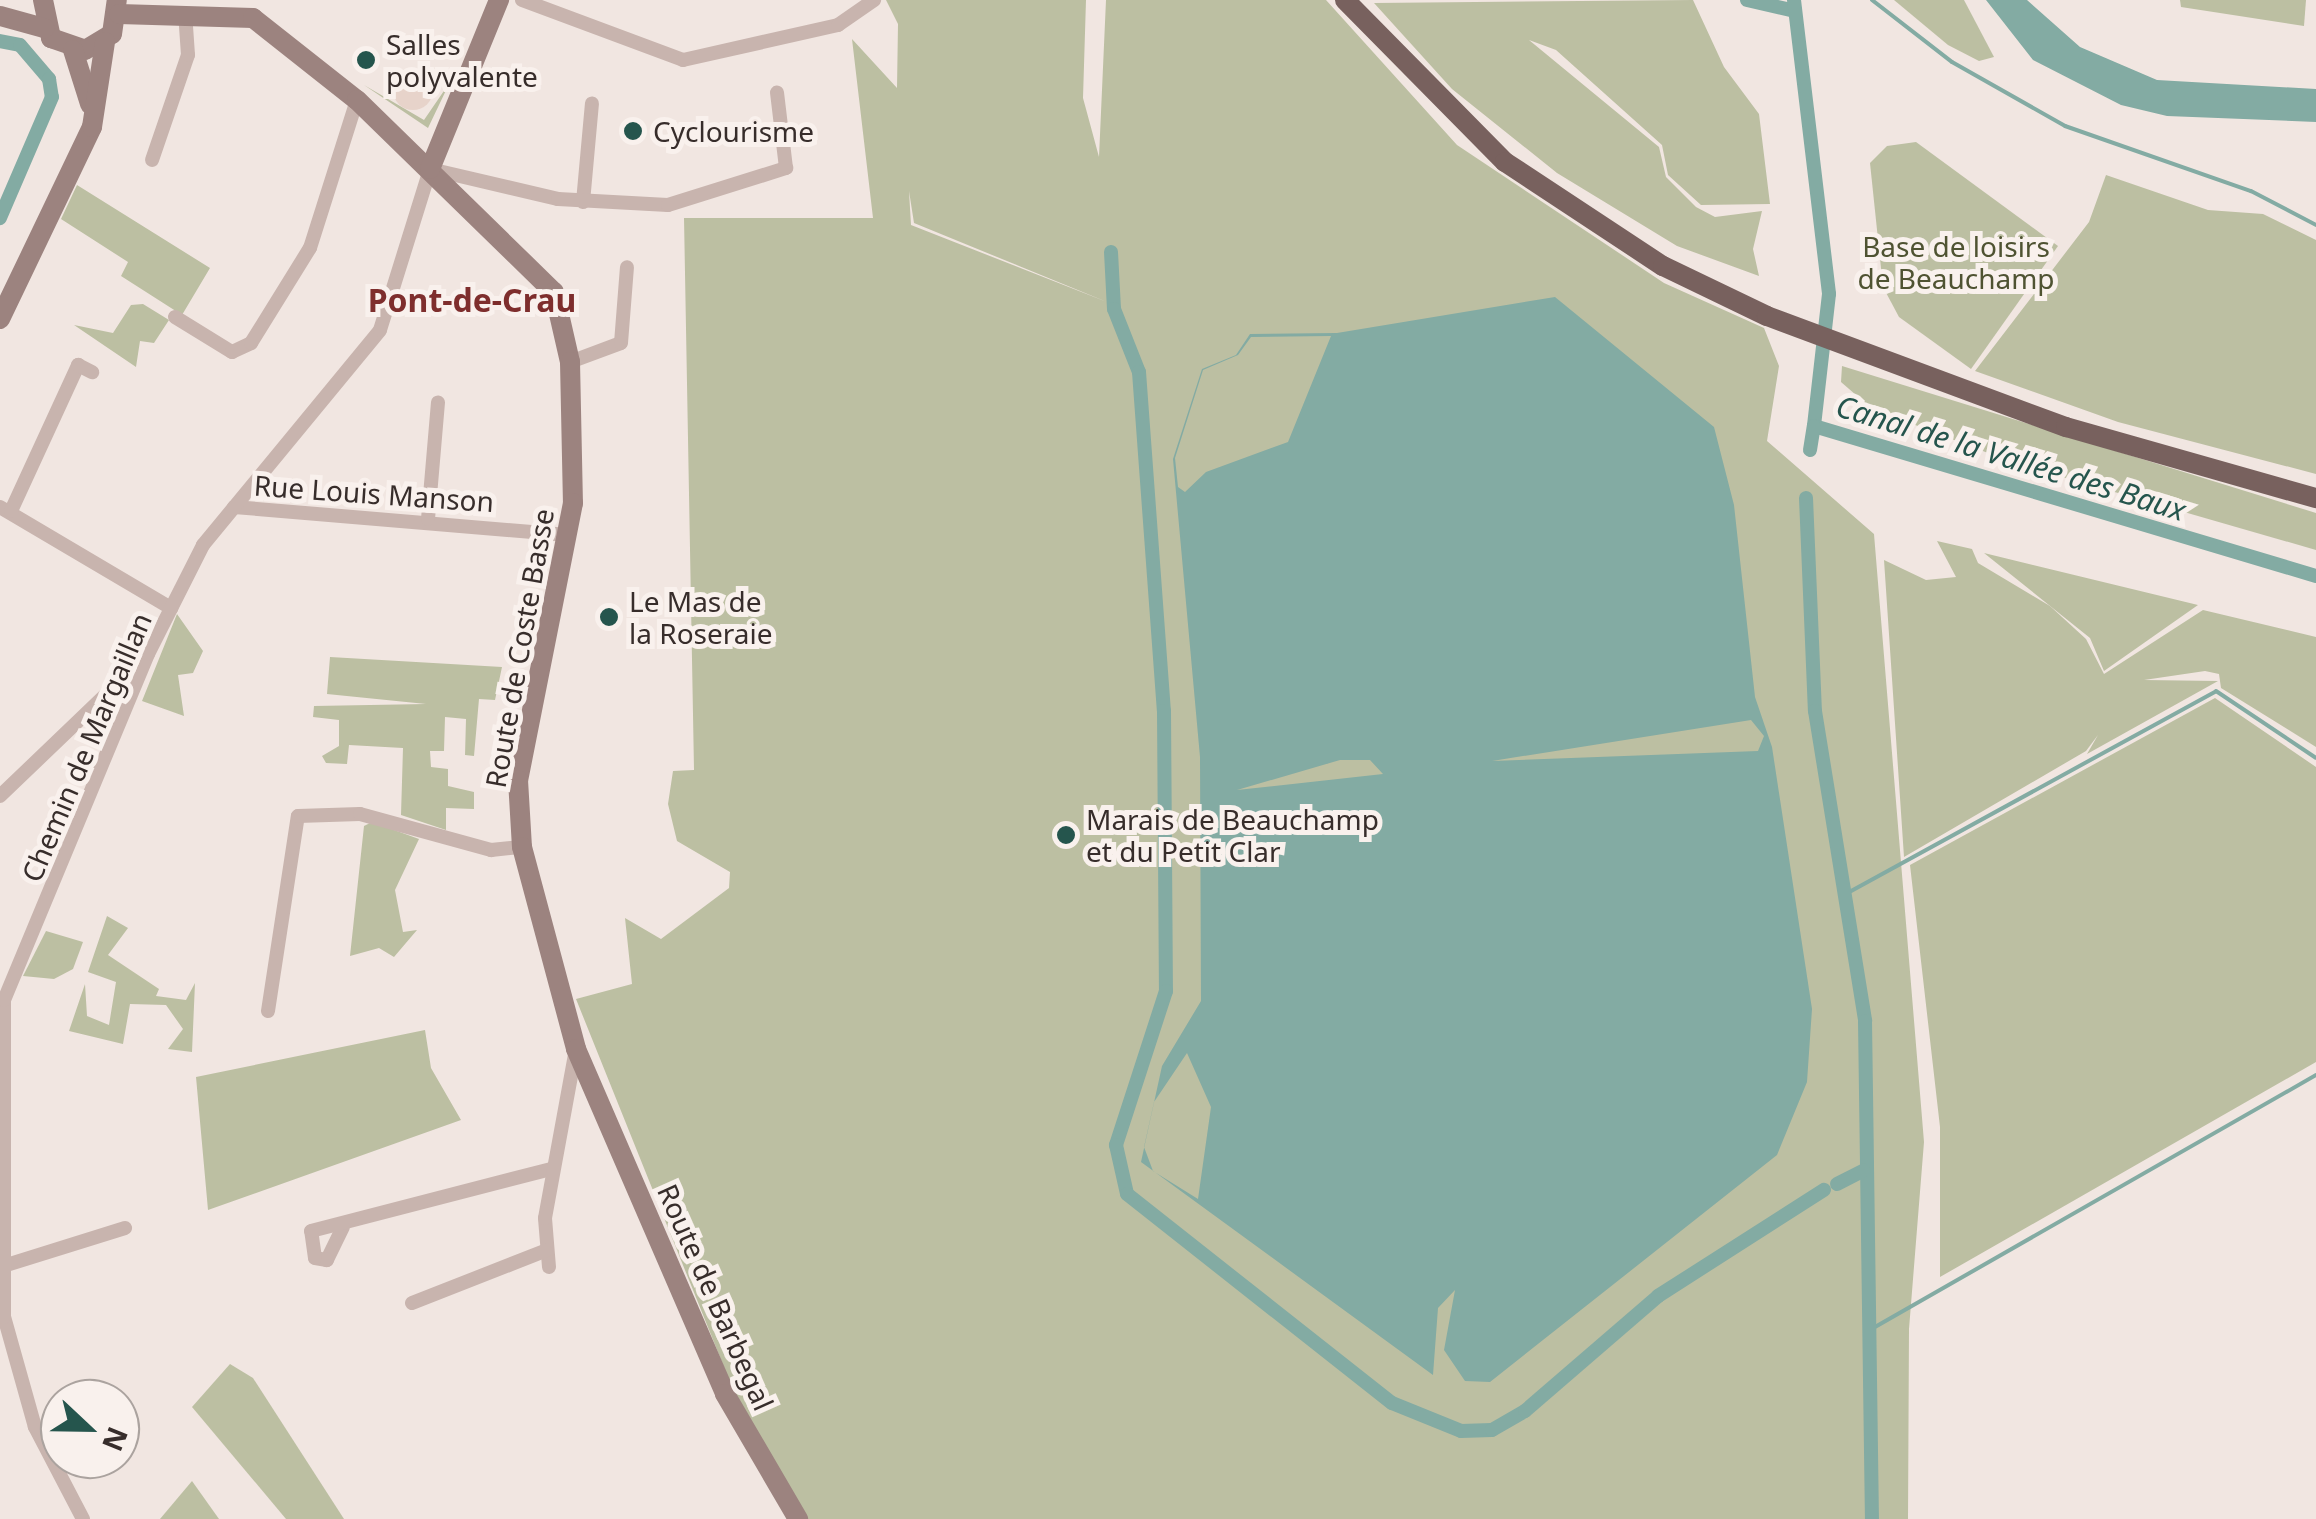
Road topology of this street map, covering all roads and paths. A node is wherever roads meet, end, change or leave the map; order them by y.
1 (14, 0) edge
2 (43, 0) edge
3 (498, 0) edge
4 (522, 0) edge
5 (874, 0) edge
6 (1345, 0) edge
7 (0, 6) edge
8 (118, 7) edge
9 (0, 16) edge
10 (185, 16) junction
11 (44, 28) junction
12 (105, 42) junction
13 (73, 50) junction
14 (777, 92) dead end
15 (357, 100) junction
16 (592, 103) dead end
17 (443, 137) junction
18 (397, 138) junction
19 (81, 144) junction
20 (152, 160) dead end
21 (430, 168) junction
22 (583, 202) junction
23 (627, 266) dead end
24 (175, 317) dead end
25 (0, 319) edge
26 (570, 362) junction
27 (92, 372) dead end
28 (438, 402) dead end
29 (2316, 498) edge
30 (234, 507) junction
31 (5, 509) edge
32 (428, 518) junction
33 (568, 536) junction
34 (171, 608) junction
35 (148, 654) junction
36 (0, 796) edge
37 (522, 847) junction
38 (2, 1002) edge
39 (268, 1011) dead end
40 (576, 1050) junction
41 (1, 1056) edge
42 (596, 1091) joint
43 (551, 1169) junction
44 (125, 1228) dead end
45 (343, 1228) dead end
46 (545, 1251) junction
47 (0, 1266) edge
48 (549, 1267) dead end
49 (412, 1303) dead end
50 (82, 1519) edge
51 (798, 1519) edge

1 - 7 street
2 - 11 street
3 - 17 street
4 - 5 street
6 - 29 main road
8 - 10 street, Route de Coste Basse
8 - 12 street
9 - 11 street
10 - 15 street, Route de Coste Basse
10 - 20 street
11 - 13 street
12 - 13 street
12 - 19 street
13 - 19 street
14 - 22 street
15 - 18 street, Route de Coste Basse
15 - 24 street
16 - 22 street
17 - 18 street
17 - 21 street
18 - 21 street, Route de Coste Basse
19 - 25 street
21 - 22 street
21 - 26 street, Route de Coste Basse
21 - 30 street, Chemin de Margaillan
23 - 26 street
26 - 33 street, Route de Coste Basse
27 - 31 street
28 - 32 street
30 - 32 street, Rue Louis Manson
30 - 34 street, Chemin de Margaillan
31 - 34 street
32 - 33 street, Rue Louis Manson
33 - 37 street, Route de Coste Basse
34 - 35 street, Chemin de Margaillan
35 - 36 street
35 - 38 street, Chemin de Margaillan
37 - 39 street
37 - 40 street, Route de Coste Basse
38 - 41 street, Chemin de Margaillan
40 - 42 street, Route de Coste Basse
40 - 43 street
41 - 47 street, Chemin de Margaillan
42 - 51 street, Route de Barbegal
43 - 45 street
43 - 46 street
44 - 47 street
46 - 48 street
46 - 49 street
47 - 50 street, Chemin de Margaillan

